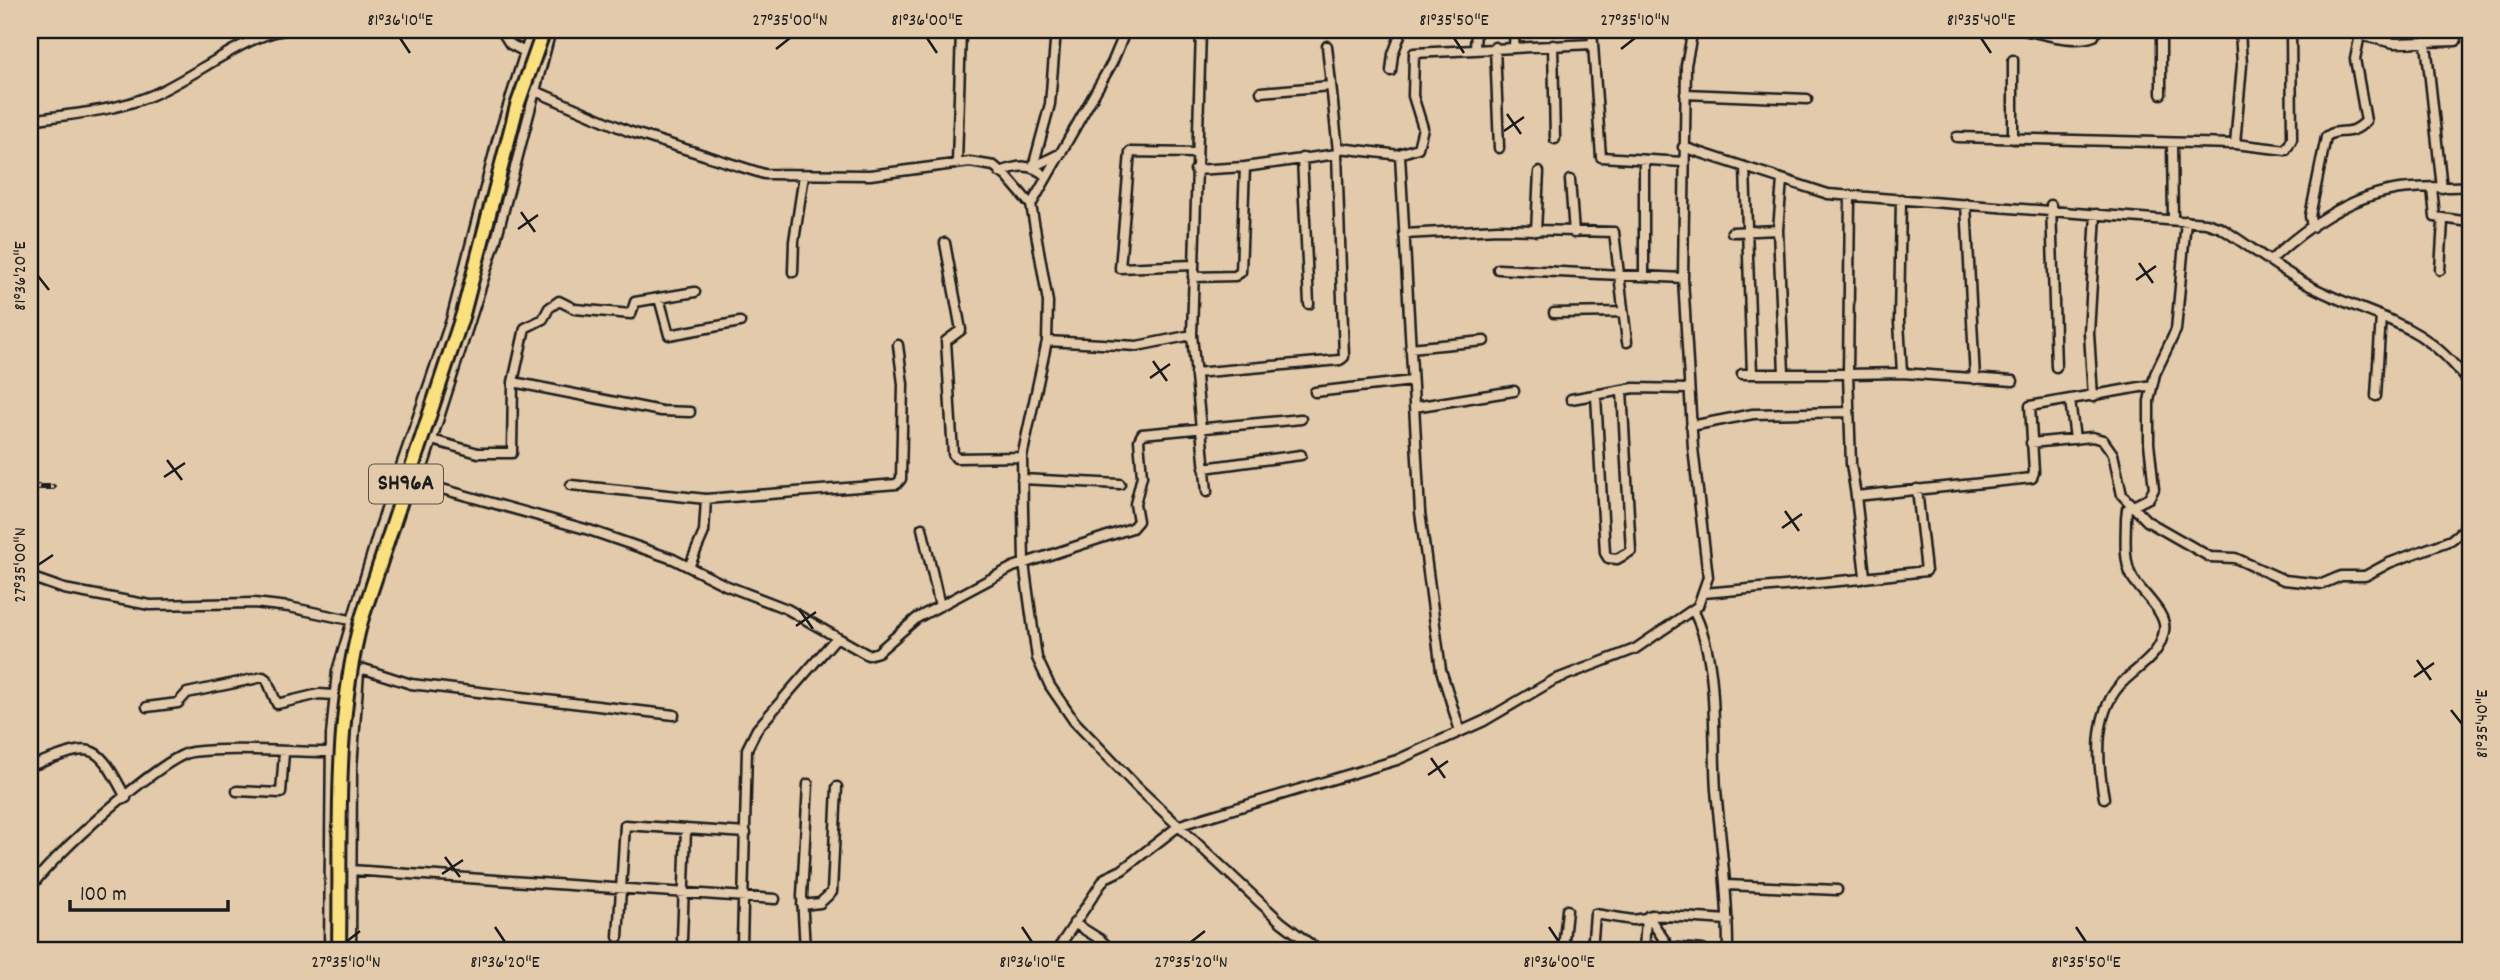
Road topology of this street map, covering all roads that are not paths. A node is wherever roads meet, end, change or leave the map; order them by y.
1 (284, 30) edge
2 (501, 30) edge
3 (532, 30) edge
4 (544, 30) edge
5 (551, 30) edge
6 (961, 30) edge
7 (1056, 30) edge
8 (1126, 30) edge
9 (1201, 30) edge
10 (1402, 30) edge
11 (1476, 30) edge
12 (1515, 30) edge
13 (1592, 30) edge
14 (1693, 30) edge
15 (2024, 30) edge
16 (2097, 30) edge
17 (2161, 30) edge
18 (2240, 30) edge
19 (2291, 30) edge
20 (267, 31) edge
21 (2360, 33) edge
22 (2456, 41) dead end
23 (2426, 43) junction
24 (1592, 44) junction
25 (1553, 45) junction
26 (1327, 46) dead end
27 (1514, 46) junction
28 (1496, 47) junction
29 (1475, 48) junction
30 (525, 52) junction
31 (2013, 60) dead end
32 (1391, 71) dead end
33 (517, 79) junction
34 (1330, 86) junction
35 (533, 90) junction
36 (1261, 92) dead end
37 (1685, 94) junction
38 (2161, 94) dead end
39 (1807, 99) dead end
40 (30, 120) edge
41 (1957, 137) dead end
42 (1555, 139) dead end
43 (2014, 139) junction
44 (2172, 143) junction
45 (2235, 145) junction
46 (1684, 147) junction
47 (1499, 148) dead end
48 (1338, 151) junction
49 (1061, 153) junction
50 (1195, 153) junction
51 (1399, 154) junction
52 (1302, 158) junction
53 (1644, 160) junction
54 (1683, 162) junction
55 (957, 163) junction
56 (1033, 167) junction
57 (1245, 167) junction
58 (1745, 168) junction
59 (1195, 170) junction
60 (1000, 172) junction
61 (1539, 172) dead end
62 (804, 176) junction
63 (1047, 177) junction
64 (1570, 180) dead end
65 (1782, 180) junction
66 (2470, 186) edge
67 (2432, 188) junction
68 (2442, 188) junction
69 (1850, 195) junction
70 (1901, 199) junction
71 (1966, 204) junction
72 (1031, 205) junction
73 (2051, 207) junction
74 (2096, 214) junction
75 (2173, 220) junction
76 (2441, 220) junction
77 (2186, 221) junction
78 (2470, 222) edge
79 (2312, 227) junction
80 (1778, 230) junction
81 (1536, 231) junction
82 (1748, 231) junction
83 (1732, 232) dead end
84 (1574, 233) junction
85 (1404, 234) junction
86 (945, 243) dead end
87 (2272, 260) junction
88 (1194, 265) junction
89 (1498, 269) dead end
90 (2440, 270) dead end
91 (793, 272) dead end
92 (1619, 273) junction
93 (1644, 275) junction
94 (1193, 276) junction
95 (1683, 278) junction
96 (695, 292) dead end
97 (659, 298) junction
98 (1309, 304) dead end
99 (1623, 312) junction
100 (1554, 313) dead end
101 (2381, 316) junction
102 (740, 322) dead end
103 (1192, 335) junction
104 (1047, 341) junction
105 (1484, 341) dead end
106 (1627, 342) dead end
107 (898, 345) dead end
108 (1410, 348) junction
109 (2056, 367) dead end
110 (1195, 373) junction
111 (1784, 373) junction
112 (1848, 373) junction
113 (1902, 373) junction
114 (1742, 374) dead end
115 (1752, 374) junction
116 (1975, 379) junction
117 (1412, 381) junction
118 (2013, 381) dead end
119 (513, 382) junction
120 (2470, 384) edge
121 (2152, 385) junction
122 (1688, 389) junction
123 (1622, 390) junction
124 (1315, 391) dead end
125 (1514, 391) dead end
126 (1596, 396) junction
127 (2376, 396) dead end
128 (2093, 397) junction
129 (1571, 399) dead end
130 (2070, 400) junction
131 (1414, 407) junction
132 (690, 412) dead end
133 (1849, 412) junction
134 (1301, 419) dead end
135 (1691, 426) junction
136 (1200, 429) junction
137 (2075, 439) junction
138 (432, 440) junction
139 (2031, 443) junction
140 (1301, 455) dead end
141 (1022, 457) junction
142 (1204, 468) junction
143 (400, 477) junction
144 (1023, 479) junction
145 (418, 483) junction
146 (1119, 484) dead end
147 (571, 485) dead end
148 (1917, 489) junction
149 (1207, 492) dead end
150 (1856, 496) junction
151 (706, 499) junction
152 (2131, 506) junction
153 (2470, 524) edge
154 (922, 528) dead end
155 (1024, 563) junction
156 (689, 567) junction
157 (30, 577) edge
158 (1864, 578) junction
159 (1704, 593) junction
160 (940, 606) junction
161 (1693, 610) junction
162 (350, 620) junction
163 (836, 638) junction
164 (333, 695) junction
165 (147, 707) dead end
166 (674, 715) dead end
167 (1460, 732) junction
168 (284, 752) junction
169 (332, 752) junction
170 (30, 765) edge
171 (808, 784) dead end
172 (837, 787) dead end
173 (237, 791) dead end
174 (126, 798) junction
175 (2104, 798) dead end
176 (1180, 825) junction
177 (686, 829) junction
178 (746, 833) junction
179 (351, 870) junction
180 (1727, 885) junction
181 (620, 887) junction
182 (30, 889) edge
183 (1837, 890) dead end
184 (685, 891) junction
185 (744, 895) junction
186 (775, 899) dead end
187 (802, 905) junction
188 (1567, 910) dead end
189 (1647, 917) junction
190 (1728, 920) junction
191 (1074, 923) junction
192 (618, 937) dead end
193 (682, 939) dead end
194 (742, 944) dead end
195 (1669, 947) junction
196 (1644, 948) edge
197 (329, 950) edge
198 (339, 950) edge
199 (351, 950) edge
200 (805, 950) edge
201 (1056, 950) edge
202 (1111, 950) edge
203 (1318, 950) edge
204 (1563, 950) edge
205 (1592, 950) edge
206 (1701, 950) edge
207 (1728, 950) edge

1 - 20 street
2 - 30 street
3 - 30 street
4 - 198 main road, SH96A, bridge
5 - 35 street
6 - 55 street
7 - 56 street
8 - 49 street
9 - 50 street
10 - 32 street
11 - 29 street
12 - 27 street
13 - 24 street
14 - 37 street
15 - 16 street
17 - 38 street
18 - 45 street
19 - 45 street
20 - 40 street
21 - 23 street
21 - 79 street
22 - 23 street
23 - 68 street
24 - 25 street
24 - 53 street
25 - 27 street
25 - 42 street
26 - 34 street
27 - 28 street
28 - 29 street
28 - 47 street
29 - 51 street
30 - 33 street
31 - 43 street
33 - 35 street
33 - 143 street
34 - 36 street
34 - 48 street
35 - 62 street
35 - 138 street
37 - 39 street
37 - 46 street
41 - 43 street
43 - 44 street
44 - 45 street
44 - 75 street
46 - 54 street
46 - 58 street
48 - 51 street
48 - 52 street
48 - 110 street
49 - 56 street
49 - 63 street
50 - 59 street
50 - 88 street
51 - 85 street
52 - 57 street
52 - 98 street
53 - 54 street
53 - 93 street
54 - 95 street
55 - 60 street
55 - 62 street
56 - 60 street
56 - 63 street
57 - 59 street
57 - 94 street
58 - 65 street
58 - 82 street
59 - 88 street
60 - 72 street
61 - 81 street
62 - 91 street
63 - 72 street
64 - 84 street
65 - 69 street
65 - 80 street
66 - 68 street
67 - 68 street
67 - 76 street
67 - 79 street
69 - 70 street
69 - 112 street
70 - 71 street
70 - 113 street
71 - 73 street
71 - 116 street
72 - 104 street
73 - 74 street
73 - 109 street
74 - 75 street
74 - 128 street
75 - 77 street
76 - 78 street
76 - 90 street
77 - 87 street
77 - 121 street
79 - 87 street
80 - 82 street
80 - 111 street
81 - 84 street
81 - 85 street
82 - 83 street
82 - 115 street
84 - 92 street
85 - 108 street
86 - 141 street
87 - 101 street
88 - 94 street
89 - 92 street
92 - 93 street
92 - 99 street
93 - 95 street
94 - 103 street
95 - 122 street
96 - 97 street
97 - 102 street
97 - 119 street
99 - 100 street
99 - 106 street
101 - 120 street
101 - 127 street
103 - 104 street
103 - 110 street
104 - 141 street
105 - 108 street
107 - 151 street
108 - 117 street
110 - 136 street
111 - 112 street
111 - 115 street
112 - 113 street
112 - 133 street
113 - 116 street
114 - 115 street
116 - 118 street
117 - 124 street
117 - 131 street
119 - 132 street
119 - 138 street
121 - 128 street
121 - 152 street
122 - 123 street
122 - 135 street
123 - 126 street
123 - 126 street
125 - 131 street
126 - 129 street
128 - 130 street
130 - 137 street
130 - 139 street
131 - 167 street
133 - 135 street
133 - 150 street
134 - 136 street
135 - 159 street
136 - 142 street
136 - 155 street
137 - 139 street
137 - 152 street
138 - 145 street
139 - 148 street
140 - 142 street
141 - 144 street
142 - 149 street
143 - 145 street
143 - 162 street
144 - 146 street
144 - 155 street
145 - 156 street
147 - 151 street
148 - 150 street
148 - 158 street
150 - 158 street
151 - 156 street
152 - 153 street
152 - 175 street
154 - 160 street
155 - 160 street
155 - 176 street
156 - 163 street
157 - 162 street
158 - 159 street
159 - 161 street
160 - 163 street
161 - 167 street
161 - 180 street
162 - 164 street
163 - 178 street
164 - 165 street
164 - 169 street
166 - 179 street
167 - 176 street
168 - 169 street
168 - 173 street
168 - 174 street
169 - 197 street
170 - 174 street
171 - 187 street
172 - 187 street
174 - 182 street
176 - 191 street
176 - 203 street
177 - 178 street
177 - 181 street
177 - 184 street
178 - 185 street
179 - 181 street
179 - 199 street
180 - 183 street
180 - 190 street
181 - 184 street
181 - 192 street
184 - 185 street
184 - 193 street
185 - 186 street
185 - 194 street
187 - 200 street
188 - 204 street
189 - 190 street
189 - 195 street
189 - 196 street
189 - 205 street
190 - 207 street
191 - 201 street
191 - 202 street
195 - 196 street
195 - 206 street

